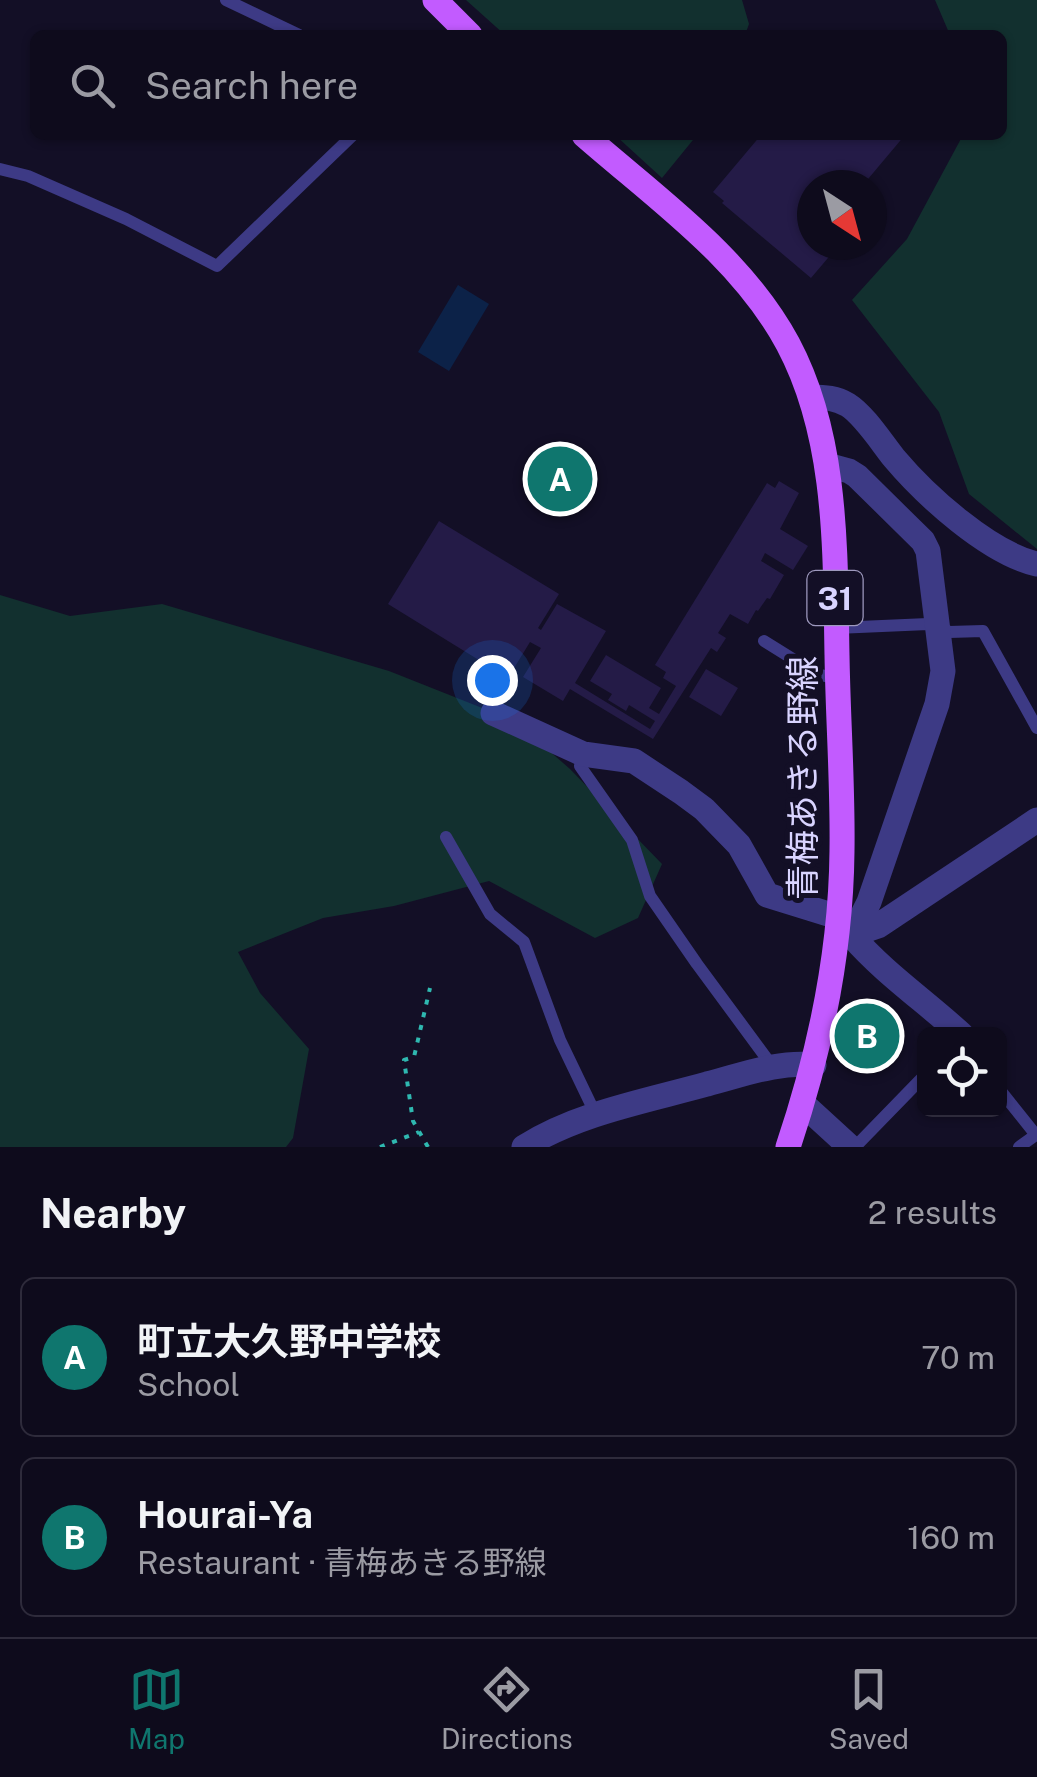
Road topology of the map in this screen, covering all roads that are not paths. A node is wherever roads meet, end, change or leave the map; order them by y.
1 (226, 0) edge
2 (435, 0) edge
3 (289, 30) edge
4 (457, 30) edge
5 (348, 140) edge
6 (590, 140) edge
7 (0, 169) edge
8 (811, 398) junction
9 (827, 465) junction
10 (1037, 564) edge
11 (938, 626) junction
12 (836, 628) junction
13 (764, 641) dead end
14 (838, 679) junction
15 (493, 712) dead end
16 (1037, 728) edge
17 (583, 754) junction
18 (1037, 820) edge
19 (446, 837) dead end
20 (842, 931) junction
21 (953, 1027) edge
22 (814, 1065) junction
23 (774, 1066) junction
24 (917, 1083) edge
25 (1007, 1099) edge
26 (803, 1104) junction
27 (596, 1116) junction
28 (1036, 1134) edge
29 (524, 1147) edge
30 (788, 1147) edge
31 (852, 1147) edge
32 (1019, 1147) edge

1 - 3 lane
2 - 4 main road
5 - 7 lane
6 - 8 main road, 青梅あきる野線 / 31
8 - 9 main road, 青梅あきる野線 / 31
8 - 10 street
9 - 11 street
9 - 12 main road, 青梅あきる野線 / 31
11 - 12 lane
11 - 16 lane
11 - 20 street
12 - 14 main road, 青梅あきる野線 / 31
13 - 14 lane
14 - 20 main road, 青梅あきる野線 / 31
15 - 17 street
17 - 20 street
17 - 23 lane
18 - 20 street
19 - 27 lane
20 - 21 street
20 - 22 main road, 青梅あきる野線 / 31
22 - 23 street
22 - 26 main road, 青梅あきる野線 / 31
23 - 27 street
24 - 31 lane
25 - 28 lane
26 - 30 main road, 青梅あきる野線 / 31
26 - 31 street
27 - 29 street
28 - 32 lane

